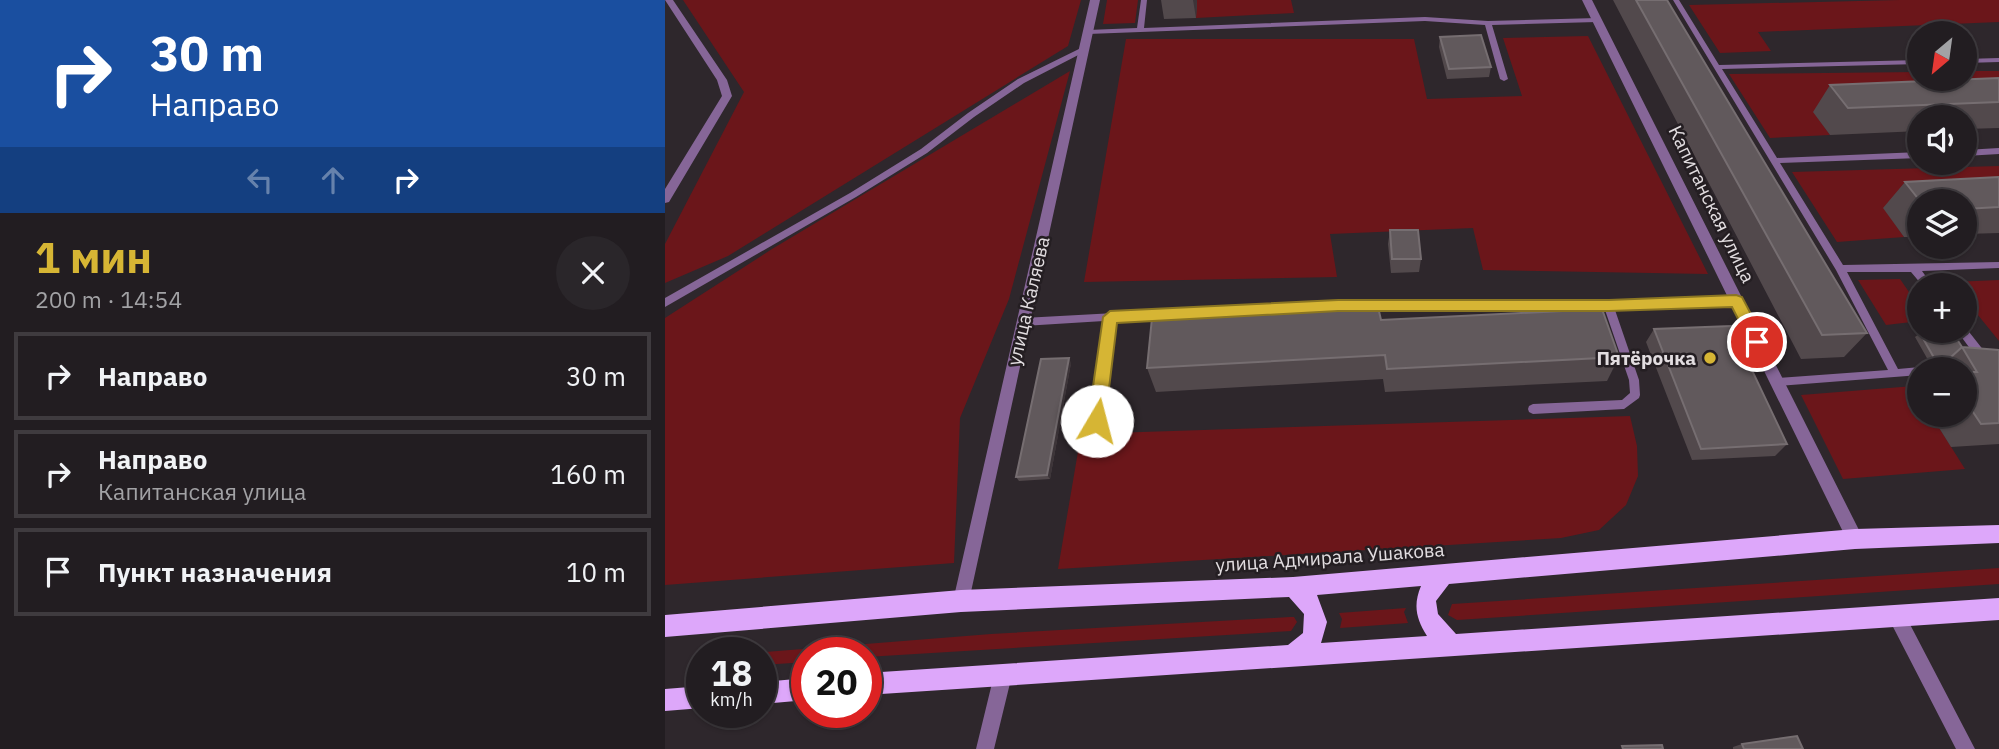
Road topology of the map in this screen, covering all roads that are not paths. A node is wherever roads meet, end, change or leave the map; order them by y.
1 (1095, 0) edge
2 (1144, 0) edge
3 (1587, 0) edge
4 (1676, 0) edge
5 (668, 2) edge
6 (1597, 20) junction
7 (1488, 23) junction
8 (1140, 30) junction
9 (1088, 32) junction
10 (1084, 50) junction
11 (1999, 60) edge
12 (1977, 61) edge
13 (1907, 62) edge
14 (1717, 67) junction
15 (1504, 79) dead end
16 (1999, 151) edge
17 (1977, 152) edge
18 (1907, 156) edge
19 (1773, 161) junction
20 (665, 199) edge
21 (1999, 265) edge
22 (1915, 268) junction
23 (1840, 269) junction
24 (1919, 273) edge
25 (1736, 301) junction
26 (665, 303) edge
27 (1609, 306) junction
28 (1110, 317) junction
29 (1023, 322) junction
30 (1974, 343) edge
31 (1993, 363) edge
32 (1907, 373) edge
33 (1895, 374) junction
34 (1778, 382) junction
35 (1533, 409) dead end
36 (1097, 421) dead end
37 (1999, 534) edge
38 (1855, 539) junction
39 (1445, 574) junction
40 (1293, 587) junction
41 (961, 601) junction
42 (1999, 609) edge
43 (1897, 617) junction
44 (665, 626) edge
45 (1452, 645) junction
46 (1292, 656) junction
47 (1003, 675) junction
48 (882, 683) edge
49 (686, 698) edge
50 (665, 700) edge
51 (985, 749) edge
52 (1966, 749) edge

1 - 9 street, улица Каляева
2 - 8 lane
3 - 6 street, Капитанская улица
4 - 14 lane
5 - 20 street
6 - 7 lane
6 - 25 street, Капитанская улица
7 - 8 lane
7 - 15 lane
8 - 9 lane
9 - 10 street, улица Каляева
10 - 26 lane
10 - 29 street, улица Каляева
11 - 12 lane
13 - 14 lane
14 - 19 lane
16 - 17 lane
18 - 19 lane
19 - 23 lane
21 - 22 lane
22 - 23 lane
22 - 24 lane
23 - 33 lane
25 - 27 lane
25 - 34 street, Капитанская улица
27 - 28 lane
27 - 35 lane
28 - 29 lane
28 - 36 lane
29 - 41 street, улица Каляева
30 - 31 lane
32 - 33 lane
33 - 34 lane
34 - 38 street, Капитанская улица
37 - 38 main road, улица Адмирала Ушакова
38 - 39 main road, улица Адмирала Ушакова
39 - 40 main road, улица Адмирала Ушакова
39 - 45 main road
40 - 41 main road, улица Адмирала Ушакова
40 - 46 main road
41 - 44 main road, улица Адмирала Ушакова
42 - 43 main road
43 - 45 main road
43 - 52 street
45 - 46 main road
46 - 47 main road
47 - 48 main road
47 - 51 street
49 - 50 main road

